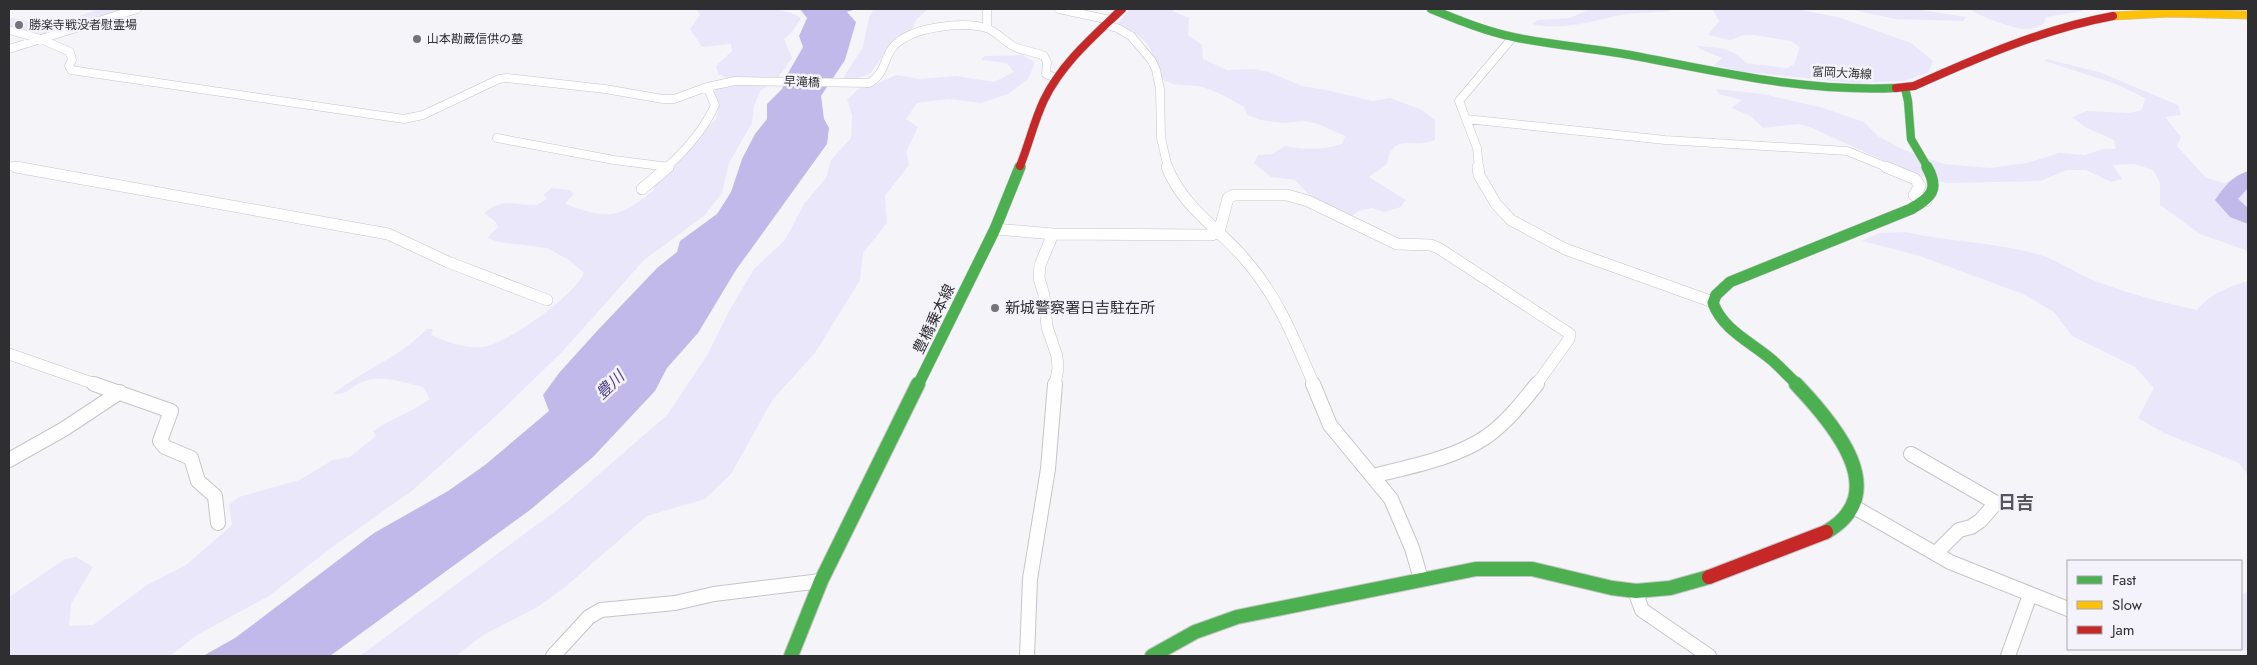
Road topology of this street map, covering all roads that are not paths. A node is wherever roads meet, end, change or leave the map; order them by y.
1 (137, 9) edge
2 (987, 9) edge
3 (1059, 9) edge
4 (1122, 9) edge
5 (1431, 9) edge
6 (2192, 9) edge
7 (2208, 14) junction
8 (2248, 15) edge
9 (1108, 23) junction
10 (984, 27) junction
11 (9, 30) edge
12 (1513, 37) junction
13 (41, 39) junction
14 (9, 49) edge
15 (1056, 78) junction
16 (707, 87) junction
17 (1905, 88) junction
18 (1466, 119) junction
19 (497, 138) dead end
20 (9, 166) edge
21 (669, 167) junction
22 (642, 189) dead end
23 (1926, 201) junction
24 (995, 229) junction
25 (1219, 232) junction
26 (1053, 234) junction
27 (547, 300) dead end
28 (1712, 302) junction
29 (9, 354) edge
30 (120, 392) junction
31 (1911, 454) dead end
32 (9, 460) edge
33 (1373, 476) junction
34 (1854, 507) junction
35 (218, 523) dead end
36 (1936, 553) junction
37 (1422, 579) junction
38 (821, 581) junction
39 (1635, 591) junction
40 (2030, 595) junction
41 (2067, 609) edge
42 (553, 656) edge
43 (791, 656) edge
44 (1027, 656) edge
45 (1152, 656) edge
46 (1709, 656) edge
47 (2008, 656) edge

1 - 13 street
2 - 10 street
3 - 9 street
4 - 9 main road, 豊橋乗本線
5 - 12 main road, 富岡大海線
6 - 7 street
7 - 8 main road, 富岡大海線
7 - 17 main road, 富岡大海線
9 - 15 main road, 豊橋乗本線
9 - 25 street
10 - 15 street
10 - 16 street, 早滝橋
11 - 13 street
12 - 17 main road, 富岡大海線
12 - 18 street
13 - 14 street
13 - 16 street, 早滝橋
15 - 24 main road, 豊橋乗本線
16 - 21 street
17 - 23 main road
18 - 23 street
18 - 28 street
19 - 21 street
20 - 27 street
21 - 22 street
23 - 28 main road
24 - 26 street
24 - 38 main road, 豊橋乗本線
25 - 26 street
25 - 33 street
25 - 33 street
26 - 44 street
28 - 34 main road
29 - 30 street
30 - 32 street
30 - 35 street
31 - 36 street
33 - 37 street
34 - 36 street
34 - 39 main road
36 - 40 street
37 - 39 main road
37 - 45 main road
38 - 42 street
38 - 43 main road, 豊橋乗本線
39 - 46 street
40 - 41 street
40 - 47 street

